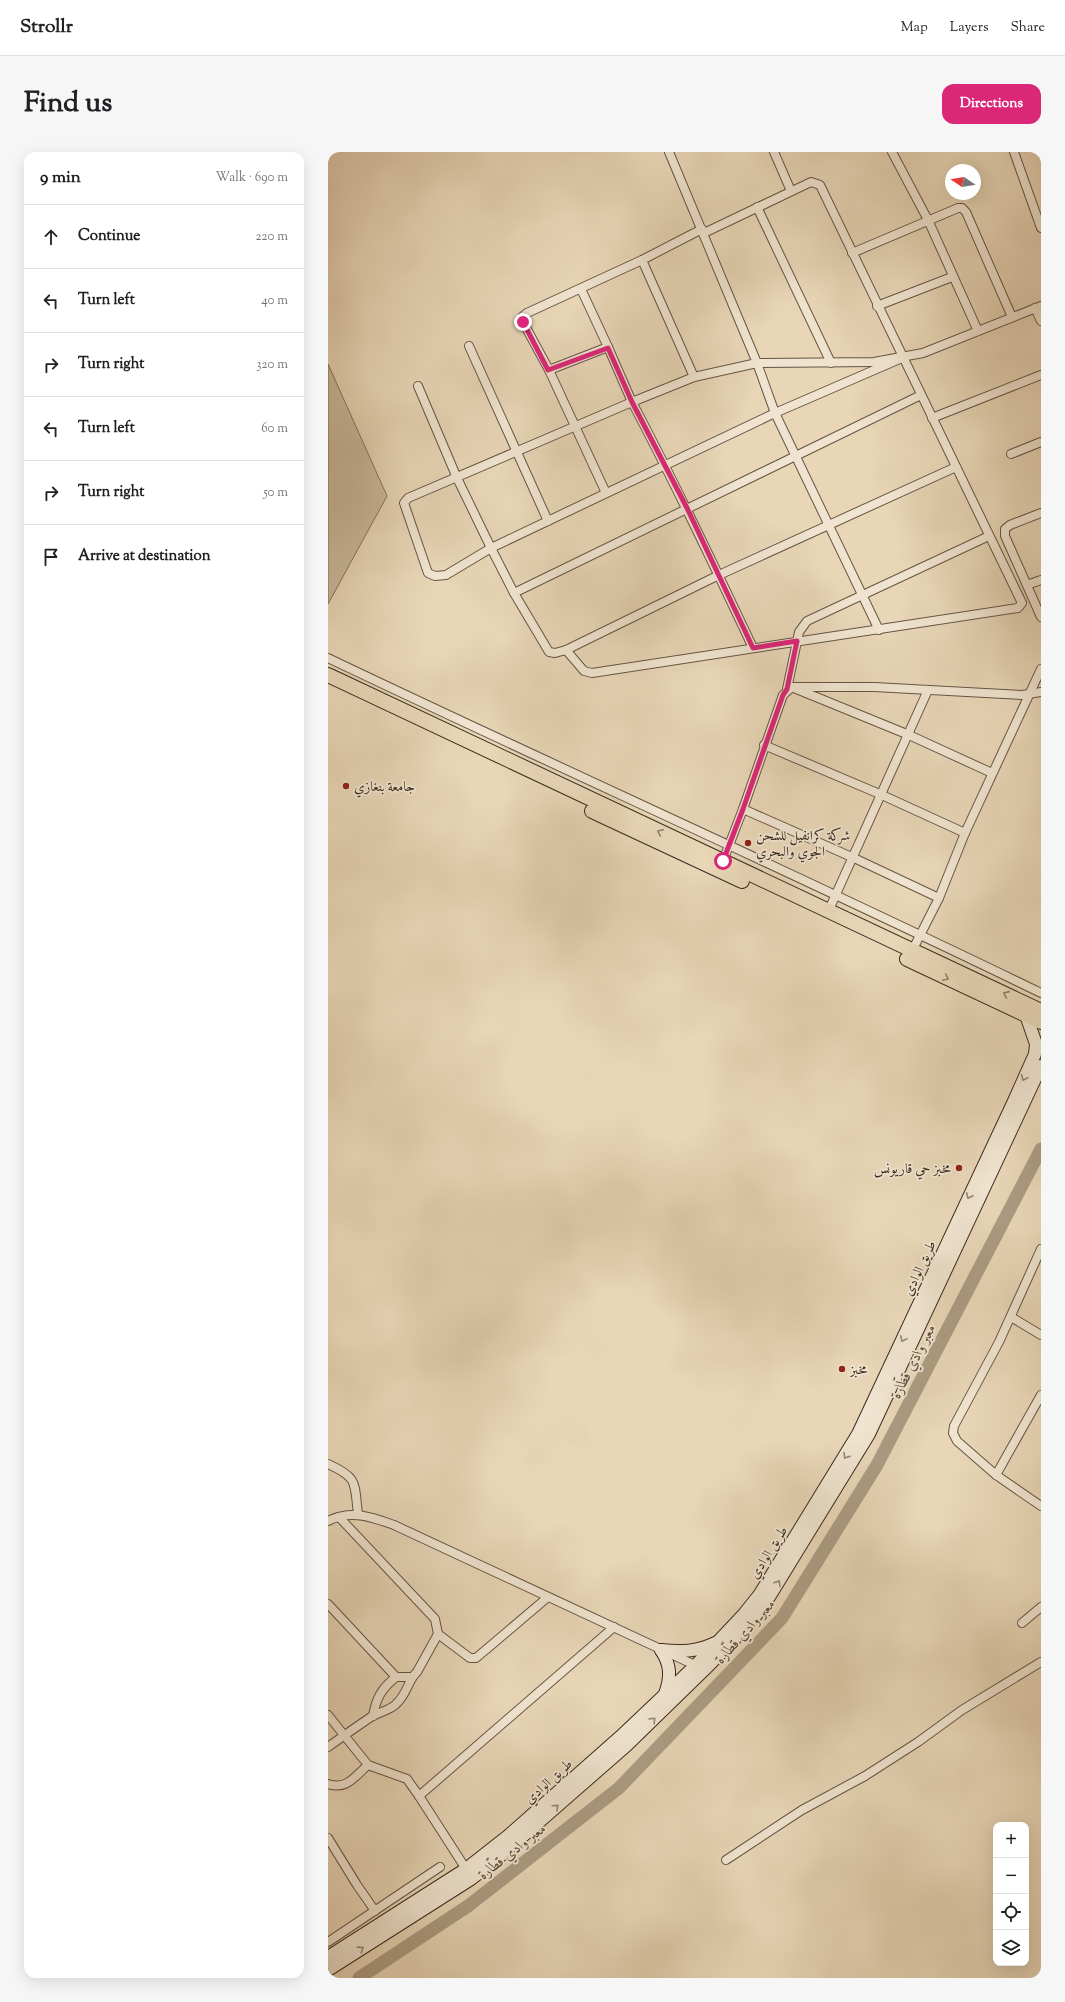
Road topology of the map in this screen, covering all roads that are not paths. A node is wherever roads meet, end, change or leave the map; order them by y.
1 (669, 152) edge
2 (774, 152) edge
3 (892, 152) edge
4 (1014, 152) edge
5 (791, 191) junction
6 (757, 207) junction
7 (928, 220) junction
8 (1041, 228) edge
9 (703, 231) junction
10 (852, 253) junction
11 (642, 260) junction
12 (952, 277) junction
13 (581, 289) junction
14 (877, 306) junction
15 (1038, 307) edge
16 (1012, 317) junction
17 (1041, 321) edge
18 (978, 331) junction
19 (469, 346) dead end
20 (608, 348) junction
21 (902, 358) junction
22 (757, 363) junction
23 (831, 363) junction
24 (548, 370) junction
25 (1041, 375) edge
26 (694, 378) junction
27 (418, 386) dead end
28 (921, 395) junction
29 (632, 402) junction
30 (775, 413) junction
31 (932, 418) junction
32 (574, 428) junction
33 (1041, 442) edge
34 (517, 452) junction
35 (1012, 454) dead end
36 (795, 455) junction
37 (665, 465) junction
38 (956, 467) junction
39 (457, 478) junction
40 (606, 493) junction
41 (687, 508) junction
42 (1041, 512) edge
43 (548, 521) junction
44 (828, 526) junction
45 (989, 536) junction
46 (491, 548) junction
47 (719, 575) junction
48 (1041, 580) edge
49 (1027, 585) junction
50 (514, 593) junction
51 (862, 595) junction
52 (1041, 617) edge
53 (879, 630) junction
54 (797, 641) junction
55 (753, 648) junction
56 (566, 650) junction
57 (328, 658) edge
58 (1041, 669) edge
59 (328, 675) edge
60 (328, 686) edge
61 (789, 688) junction
62 (928, 690) junction
63 (1041, 692) edge
64 (1030, 694) junction
65 (909, 735) junction
66 (764, 745) junction
67 (537, 756) junction
68 (530, 770) junction
69 (992, 773) junction
70 (882, 795) junction
71 (743, 809) junction
72 (965, 833) junction
73 (729, 846) junction
74 (854, 858) junction
75 (723, 861) junction
76 (835, 894) junction
77 (939, 898) junction
78 (828, 912) junction
79 (921, 935) junction
80 (912, 951) junction
81 (1033, 989) junction
82 (1041, 993) edge
83 (1026, 1009) junction
84 (1041, 1011) edge
85 (1041, 1022) edge
86 (1038, 1055) edge
87 (1041, 1066) edge
88 (953, 1243) junction
89 (1041, 1249) edge
90 (1011, 1317) junction
91 (1041, 1335) edge
92 (1041, 1395) edge
93 (873, 1415) junction
94 (328, 1464) edge
95 (996, 1475) junction
96 (1041, 1506) edge
97 (358, 1514) junction
98 (339, 1517) junction
99 (328, 1522) edge
100 (548, 1597) junction
101 (328, 1604) edge
102 (1041, 1607) edge
103 (1022, 1623) dead end
104 (614, 1627) junction
105 (438, 1634) junction
106 (723, 1638) junction
107 (661, 1650) junction
108 (1041, 1662) edge
109 (701, 1667) junction
110 (396, 1677) junction
111 (412, 1677) junction
112 (665, 1694) junction
113 (328, 1715) edge
114 (373, 1716) junction
115 (344, 1735) junction
116 (328, 1748) edge
117 (368, 1765) junction
118 (328, 1784) edge
119 (418, 1796) junction
120 (328, 1838) edge
121 (726, 1860) dead end
122 (440, 1867) dead end
123 (466, 1869) junction
124 (375, 1911) junction
125 (385, 1927) junction
126 (328, 1942) edge
127 (328, 1957) edge
128 (328, 1970) edge

1 - 9 street
2 - 5 street
3 - 7 street
4 - 8 street
5 - 6 street
5 - 10 street
6 - 9 street
6 - 23 street
7 - 10 street
7 - 12 street
7 - 16 street
9 - 11 street
9 - 22 street
10 - 14 street
11 - 13 street
11 - 26 street
12 - 14 street
12 - 18 street
13 - 20 street
13 - 24 street
14 - 21 street
15 - 16 street
15 - 17 street
16 - 18 street
18 - 21 street
19 - 34 street
20 - 24 street
20 - 29 street
21 - 23 street
21 - 28 street
21 - 30 street
22 - 23 street
22 - 26 street
22 - 30 street
24 - 32 street
25 - 31 street
26 - 29 street
27 - 39 street
28 - 31 street
28 - 36 street
29 - 32 street
29 - 37 street
30 - 36 street
30 - 37 street
31 - 38 street
32 - 34 street
32 - 40 street
33 - 35 street
34 - 39 street
34 - 43 street
36 - 41 street
36 - 44 street
37 - 40 street
37 - 41 street
38 - 44 street
38 - 45 street
39 - 46 street
39 - 46 street
40 - 43 street
41 - 47 street
41 - 50 street
42 - 49 street
43 - 46 street
44 - 47 street
44 - 51 street
45 - 51 street
45 - 53 street
46 - 50 street
47 - 55 street
47 - 56 street
48 - 49 street
49 - 52 street
50 - 56 street
51 - 53 street
51 - 54 street
53 - 54 street
54 - 55 street
54 - 61 street
55 - 56 street
57 - 67 street
58 - 64 street
59 - 68 highway
60 -> 83 highway
61 - 62 street
61 - 65 street
61 - 66 street
62 - 64 street
62 - 65 street
63 - 64 street
64 - 69 street
65 - 69 street
65 - 70 street
66 - 70 street
66 - 71 street
67 - 68 street
67 - 73 street
75 -> 68 highway
69 - 72 street
70 - 72 street
70 - 74 street
71 - 73 street
71 - 74 street
72 - 77 street
73 - 75 street
73 - 76 street
74 - 76 street
74 - 77 street
75 - 78 highway
76 - 78 street
76 - 79 street
77 - 79 street
78 - 80 highway
79 - 80 street
79 - 81 street
83 -> 80 highway
81 - 82 street
81 - 83 street
83 - 84 highway
83 - 85 highway
83 - 86 main road, طريق الوادي
86 -> 88 main road, طريق الوادي
87 - 88 main road, طريق الوادي
88 - 93 main road, طريق الوادي
89 - 90 street
90 - 91 street
90 - 95 street
92 - 95 street
93 -> 106 main road, طريق الوادي
109 -> 93 main road, طريق الوادي
94 - 97 street
95 - 96 street
97 - 98 street
97 - 100 street
98 - 99 street
98 - 105 street
100 - 104 street
100 - 105 street
101 - 110 street
102 - 103 street
104 - 107 street
104 - 119 street
105 - 111 street
106 - 107 main road
106 - 109 main road, طريق الوادي
107 - 109 street
107 - 112 main road
108 - 121 street
109 - 112 main road, طريق الوادي
125 -> 109 main road, طريق الوادي
110 - 111 street
110 - 114 street
111 - 114 street
112 - 123 main road, طريق الوادي
113 - 115 street
114 - 115 street
115 - 116 street
115 - 117 street
117 - 118 street
117 - 119 street
119 - 123 street
120 - 124 street
122 - 124 street
123 - 125 main road, طريق الوادي
124 - 126 street
125 - 127 main road, طريق الوادي
128 -> 125 main road, طريق الوادي

